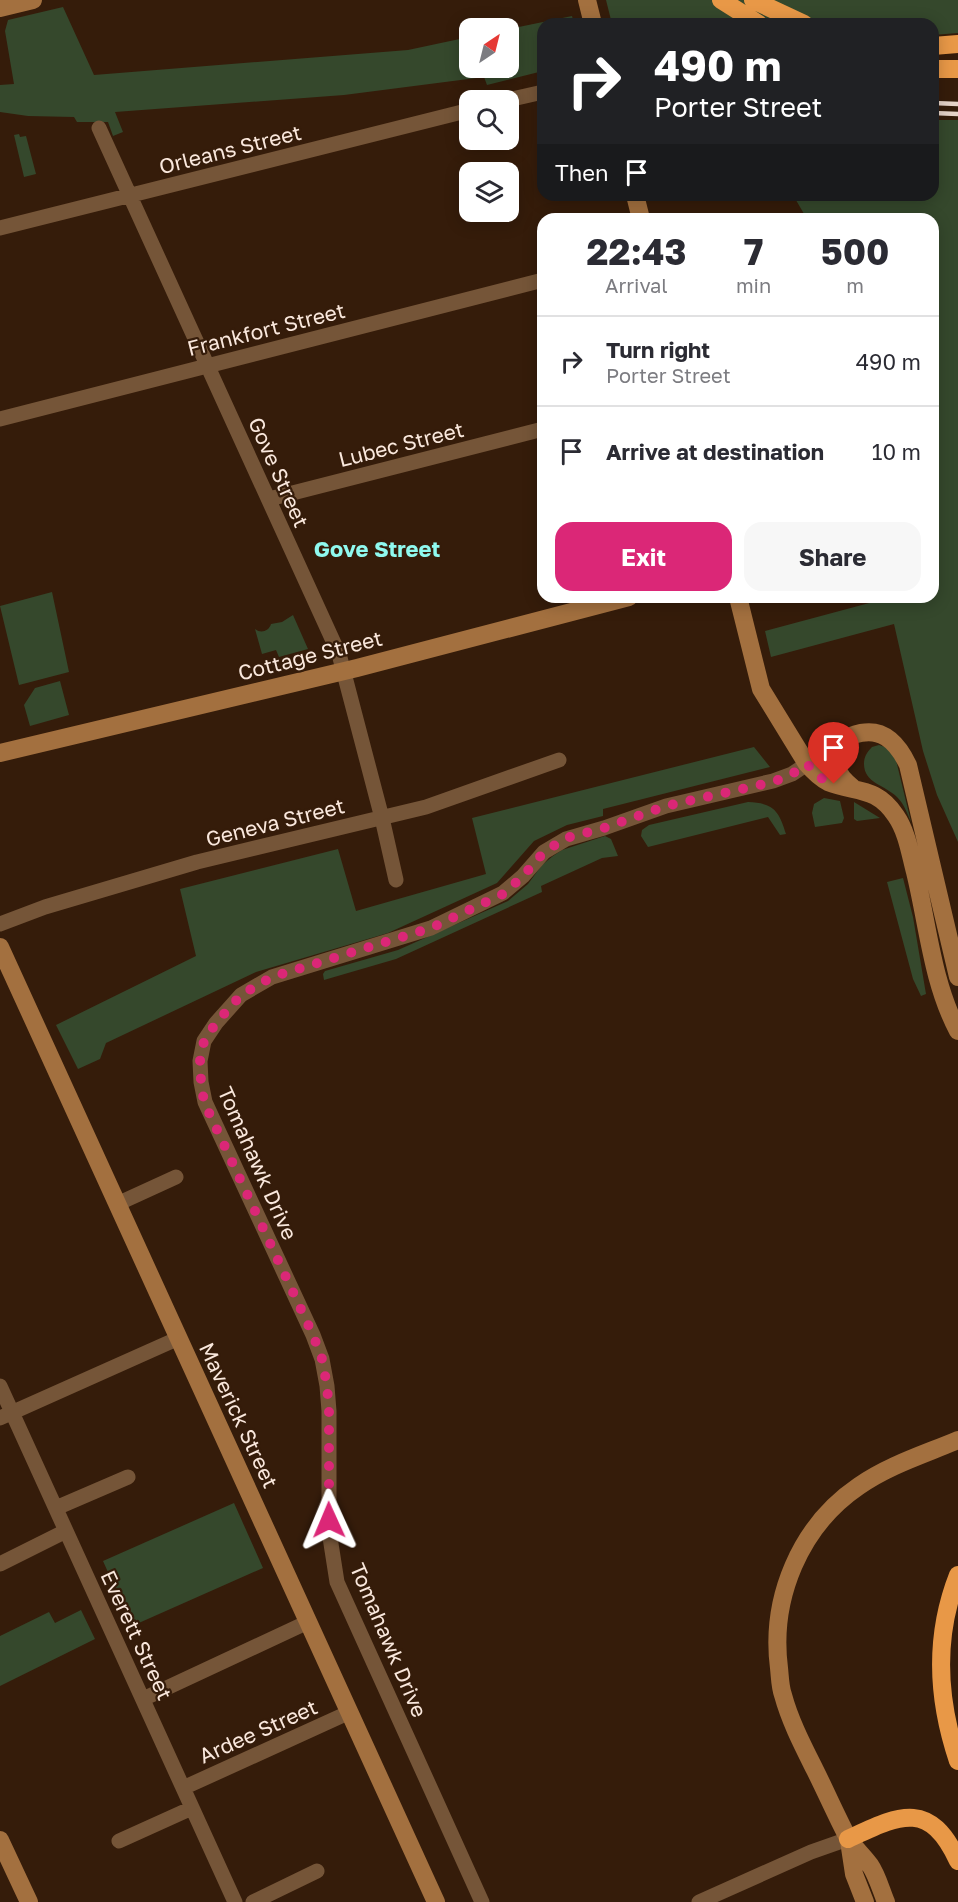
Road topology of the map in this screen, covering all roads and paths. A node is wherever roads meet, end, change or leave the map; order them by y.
1 (721, 0) edge
2 (753, 0) edge
3 (26, 1) edge
4 (0, 8) edge
5 (750, 18) edge
6 (791, 18) edge
7 (958, 44) edge
8 (939, 46) edge
9 (939, 69) edge
10 (958, 69) edge
11 (537, 93) edge
12 (519, 97) edge
13 (459, 113) edge
14 (99, 128) dead end
15 (130, 195) junction
16 (0, 228) edge
17 (537, 282) edge
18 (208, 366) junction
19 (0, 418) edge
20 (537, 431) edge
21 (268, 499) junction
22 (606, 603) edge
23 (740, 603) edge
24 (343, 671) junction
25 (848, 737) junction
26 (0, 753) edge
27 (559, 760) dead end
28 (807, 764) junction
29 (854, 788) junction
30 (382, 818) junction
31 (396, 880) dead end
32 (0, 924) edge
33 (0, 947) edge
34 (958, 977) edge
35 (958, 1031) edge
36 (176, 1177) dead end
37 (117, 1204) junction
38 (178, 1338) junction
39 (0, 1386) edge
40 (6, 1415) edge
41 (958, 1440) edge
42 (128, 1477) dead end
43 (56, 1509) junction
44 (66, 1531) junction
45 (0, 1563) edge
46 (958, 1575) edge
47 (308, 1622) junction
48 (142, 1698) junction
49 (350, 1712) junction
50 (958, 1761) edge
51 (183, 1788) junction
52 (192, 1808) junction
53 (0, 1839) edge
54 (848, 1839) junction
55 (119, 1841) dead end
56 (958, 1860) edge
57 (317, 1871) dead end
58 (29, 1902) edge
59 (235, 1902) edge
60 (253, 1902) edge
61 (436, 1902) edge
62 (482, 1902) edge
63 (699, 1902) edge
64 (865, 1902) edge
65 (886, 1902) edge

1 - 5 highway
2 - 6 highway
3 - 4 main road
7 - 8 highway
9 - 10 highway
11 - 12 street
13 - 15 street, Orleans Street
14 - 15 street, Gove Street
15 - 16 street, Orleans Street
15 - 18 street, Gove Street
17 - 18 street, Frankfort Street
18 - 19 street, Frankfort Street
18 - 21 street, Gove Street
20 - 21 street, Lubec Street
21 - 24 street, Gove Street
22 - 24 main road, Cottage Street
23 - 28 main road
24 - 26 main road, Cottage Street
24 - 30 street, Gove Street
25 - 28 main road
25 - 29 main road
25 - 34 main road
27 - 30 street, Geneva Street
28 - 29 main road
28 - 62 street, Tomahawk Drive
29 - 35 main road
30 - 31 street, Gove Street
30 - 32 street, Geneva Street
33 - 37 main road, Maverick Street
36 - 37 street
37 - 38 main road, Maverick Street
38 - 40 street
38 - 47 main road, Maverick Street
39 - 40 street, Everett Street
40 - 43 street, Everett Street
41 - 54 main road
42 - 43 street
43 - 44 street, Everett Street
44 - 45 street
44 - 48 street, Everett Street
46 - 50 highway
47 - 48 street
47 - 49 main road, Maverick Street
48 - 51 street, Everett Street
49 - 51 street, Ardee Street
49 - 61 main road, Maverick Street
51 - 52 street, Everett Street
52 - 55 street
52 - 59 street, Everett Street
53 - 58 main road
54 - 56 highway
54 - 63 street
54 - 64 main road
54 - 65 main road
57 - 60 street

